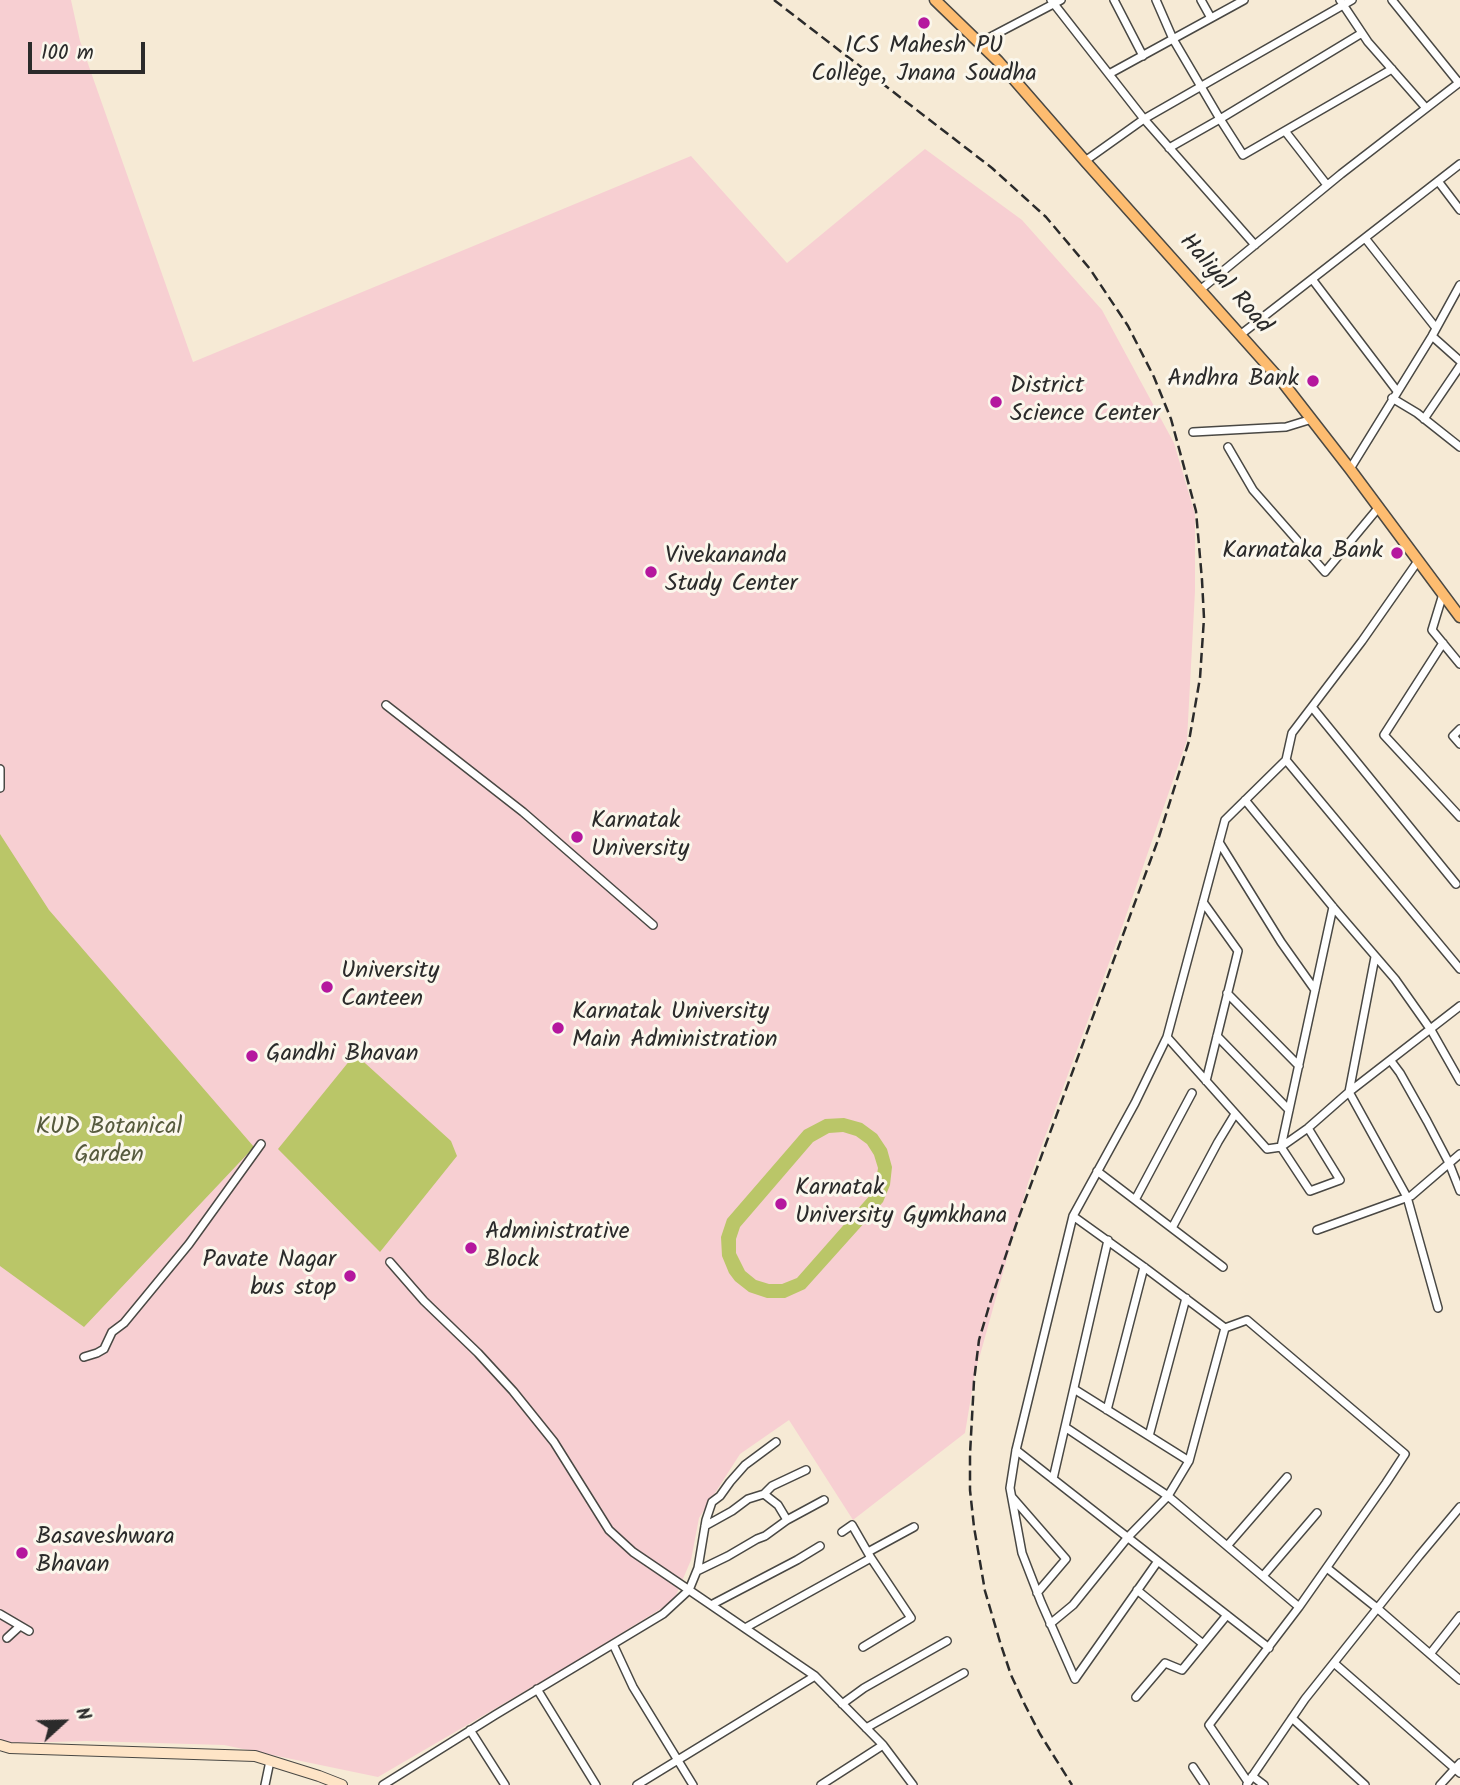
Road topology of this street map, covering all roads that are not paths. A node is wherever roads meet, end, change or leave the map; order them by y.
1 (935, 0) edge
2 (1061, 0) edge
3 (1114, 0) edge
4 (1156, 0) edge
5 (1202, 0) edge
6 (1244, 0) edge
7 (1352, 0) edge
8 (1392, 0) edge
9 (1052, 2) edge
10 (1341, 3) edge
11 (1211, 18) junction
12 (1362, 33) junction
13 (1174, 39) junction
14 (979, 43) junction
15 (1143, 56) junction
16 (1392, 69) junction
17 (1109, 74) junction
18 (1459, 83) edge
19 (1201, 87) junction
20 (1426, 108) junction
21 (1220, 119) junction
22 (1144, 120) junction
23 (1285, 131) junction
24 (1169, 148) junction
25 (1085, 161) junction
26 (1460, 164) edge
27 (1438, 181) junction
28 (1327, 185) junction
29 (1460, 210) edge
30 (1365, 238) junction
31 (1255, 245) junction
32 (1312, 279) junction
33 (1460, 285) edge
34 (1200, 290) junction
35 (1434, 332) junction
36 (1240, 335) junction
37 (1460, 364) edge
38 (1397, 391) junction
39 (1392, 398) junction
40 (1312, 419) junction
41 (1424, 419) junction
42 (1193, 432) dead end
43 (1228, 447) dead end
44 (1460, 447) edge
45 (1350, 469) junction
46 (1379, 507) junction
47 (1418, 561) junction
48 (1443, 594) junction
49 (1460, 617) edge
50 (1443, 643) junction
51 (1460, 664) edge
52 (386, 705) dead end
53 (1312, 707) junction
54 (1460, 729) edge
55 (1460, 744) edge
56 (1286, 760) junction
57 (0, 769) edge
58 (0, 789) edge
59 (1245, 800) junction
60 (1460, 817) edge
61 (1219, 842) junction
62 (1456, 884) dead end
63 (1203, 902) junction
64 (1333, 907) junction
65 (653, 925) dead end
66 (1460, 953) edge
67 (1375, 957) junction
68 (1453, 960) junction
69 (1460, 969) edge
70 (1315, 990) junction
71 (1227, 993) junction
72 (1460, 1006) edge
73 (1430, 1030) junction
74 (1217, 1036) junction
75 (1167, 1037) junction
76 (1391, 1061) junction
77 (1299, 1066) junction
78 (1206, 1081) junction
79 (1460, 1081) edge
80 (1349, 1092) junction
81 (1192, 1093) dead end
82 (1289, 1110) junction
83 (1235, 1114) junction
84 (1308, 1128) junction
85 (261, 1144) dead end
86 (1281, 1147) junction
87 (1460, 1154) edge
88 (1449, 1163) junction
89 (1097, 1171) junction
90 (1460, 1191) edge
91 (1407, 1197) junction
92 (1135, 1200) junction
93 (1073, 1216) junction
94 (1172, 1228) junction
95 (1317, 1230) dead end
96 (1108, 1240) junction
97 (390, 1262) dead end
98 (1144, 1267) junction
99 (1223, 1267) dead end
100 (1186, 1298) junction
101 (1438, 1308) dead end
102 (1225, 1328) junction
103 (84, 1357) dead end
104 (1074, 1389) junction
105 (1107, 1409) junction
106 (1065, 1427) junction
107 (1149, 1436) junction
108 (776, 1442) dead end
109 (1016, 1450) junction
110 (1189, 1461) junction
111 (806, 1470) dead end
112 (1287, 1477) dead end
113 (1053, 1479) junction
114 (764, 1494) junction
115 (1012, 1496) junction
116 (1168, 1496) junction
117 (824, 1500) dead end
118 (1460, 1507) edge
119 (1317, 1513) dead end
120 (787, 1520) junction
121 (705, 1526) junction
122 (914, 1527) dead end
123 (842, 1532) dead end
124 (1128, 1537) junction
125 (820, 1546) dead end
126 (1227, 1546) junction
127 (870, 1555) junction
128 (1158, 1561) junction
129 (1327, 1568) junction
130 (697, 1571) junction
131 (1263, 1576) junction
132 (689, 1590) junction
133 (1137, 1590) junction
134 (1037, 1593) junction
135 (711, 1605) junction
136 (1299, 1607) junction
137 (1377, 1608) junction
138 (0, 1614) edge
139 (1227, 1615) junction
140 (1460, 1616) edge
141 (1050, 1623) junction
142 (20, 1626) junction
143 (745, 1628) junction
144 (29, 1631) dead end
145 (7, 1638) dead end
146 (947, 1641) dead end
147 (613, 1644) junction
148 (1203, 1644) junction
149 (863, 1647) dead end
150 (1269, 1648) junction
151 (1430, 1654) junction
152 (1334, 1663) junction
153 (964, 1673) dead end
154 (815, 1676) junction
155 (1460, 1681) edge
156 (537, 1689) junction
157 (1136, 1697) dead end
158 (842, 1704) junction
159 (1292, 1718) junction
160 (866, 1728) junction
161 (470, 1730) junction
162 (0, 1745) edge
163 (883, 1745) junction
164 (678, 1760) junction
165 (270, 1761) junction
166 (1193, 1767) dead end
167 (1458, 1768) edge
168 (1249, 1781) edge
169 (338, 1784) edge
170 (265, 1785) edge
171 (383, 1785) edge
172 (505, 1785) edge
173 (596, 1785) edge
174 (637, 1785) edge
175 (693, 1785) edge
176 (821, 1785) edge
177 (914, 1785) edge
178 (1205, 1785) edge
179 (1264, 1785) edge
180 (1365, 1785) edge
181 (1440, 1785) edge

1 - 14 main road, Haliyal Road
2 - 9 street
3 - 15 street
4 - 13 street
5 - 11 street
6 - 11 street
7 - 10 street
8 - 18 street
9 - 14 street
9 - 17 street
10 - 12 street
10 - 19 street
11 - 13 street
12 - 16 street
12 - 21 street
13 - 15 street
13 - 19 street
14 - 25 main road, Haliyal Road
15 - 17 street
16 - 20 street
16 - 23 street
17 - 22 street
18 - 20 street
19 - 21 street
19 - 22 street
20 - 28 street
21 - 23 street
21 - 24 street
22 - 24 street
22 - 25 street
23 - 28 street
24 - 31 street
25 - 34 main road, Haliyal Road
26 - 27 street
27 - 29 street
27 - 30 street
28 - 31 street
30 - 32 street
30 - 35 street
31 - 34 street
32 - 36 street
32 - 38 street
33 - 35 street
34 - 36 main road, Haliyal Road
35 - 37 street
35 - 38 street
36 - 40 main road, Haliyal Road
37 - 41 street
38 - 39 street
39 - 41 street
39 - 45 street
40 - 42 street
40 - 45 main road, Haliyal Road
41 - 44 street
43 - 46 street
45 - 46 main road, Haliyal Road
46 - 47 main road, Haliyal Road
47 - 48 main road, Haliyal Road
47 - 53 street
48 - 49 main road, Haliyal Road
48 - 50 street
50 - 51 street
50 - 60 street
52 - 65 street
53 - 56 street
53 - 62 street
54 - 55 street
56 - 59 street
56 - 68 street
57 - 58 street
59 - 61 street
59 - 64 street
61 - 63 street
61 - 70 street
63 - 71 street
63 - 75 street
64 - 67 street
64 - 70 street
66 - 68 street
67 - 73 street
67 - 80 street
68 - 69 street
70 - 77 street
71 - 74 street
71 - 77 street
72 - 73 street
73 - 76 street
73 - 79 street
74 - 78 street
74 - 82 street
75 - 78 street
75 - 89 street
76 - 80 street
76 - 88 street
77 - 82 street
78 - 83 street
80 - 84 street
80 - 91 street
81 - 92 street
82 - 86 street
83 - 86 street
83 - 94 street
84 - 86 street
84 - 86 street
85 - 103 street
87 - 88 street
88 - 90 street
88 - 91 street
89 - 92 street
89 - 93 street
91 - 95 street
91 - 101 street
92 - 94 street
93 - 96 street
93 - 109 street
94 - 99 street
96 - 98 street
96 - 104 street
97 - 132 street
98 - 100 street
98 - 105 street
100 - 102 street
100 - 107 street
102 - 110 street
102 - 129 street
104 - 105 street
104 - 106 street
105 - 107 street
106 - 113 street
106 - 116 street
107 - 110 street
108 - 121 street
109 - 113 street
109 - 115 street
110 - 116 street
111 - 114 street
112 - 126 street
113 - 124 street
114 - 120 street
114 - 121 street
115 - 134 street
115 - 134 street
116 - 124 street
116 - 126 street
117 - 120 street
118 - 137 street
119 - 131 street
120 - 130 street
121 - 130 street
122 - 127 street
123 - 127 street
124 - 128 street
124 - 141 street
125 - 135 street
126 - 131 street
127 - 143 street
127 - 149 street
128 - 133 street
128 - 139 street
129 - 136 street
129 - 137 street
130 - 132 street
131 - 136 street
132 - 135 street
132 - 147 street
133 - 141 street
133 - 148 street
134 - 141 street
135 - 143 street
136 - 150 street
137 - 151 street
137 - 152 street
138 - 142 street
139 - 148 street
139 - 150 street
140 - 151 street
142 - 144 street
142 - 145 street
143 - 154 street
146 - 158 street
147 - 156 street
147 - 164 street
148 - 157 street
150 - 168 street
151 - 155 street
152 - 159 street
152 - 167 street
153 - 160 street
154 - 158 street
154 - 164 street
156 - 161 street
156 - 173 street
158 - 160 street
159 - 168 street
159 - 180 street
160 - 163 street
161 - 171 street
161 - 172 street
162 - 165 street
163 - 176 street
163 - 177 street
164 - 174 street
164 - 175 street
165 - 169 street
165 - 170 street
166 - 178 street
167 - 181 street
168 - 179 street

